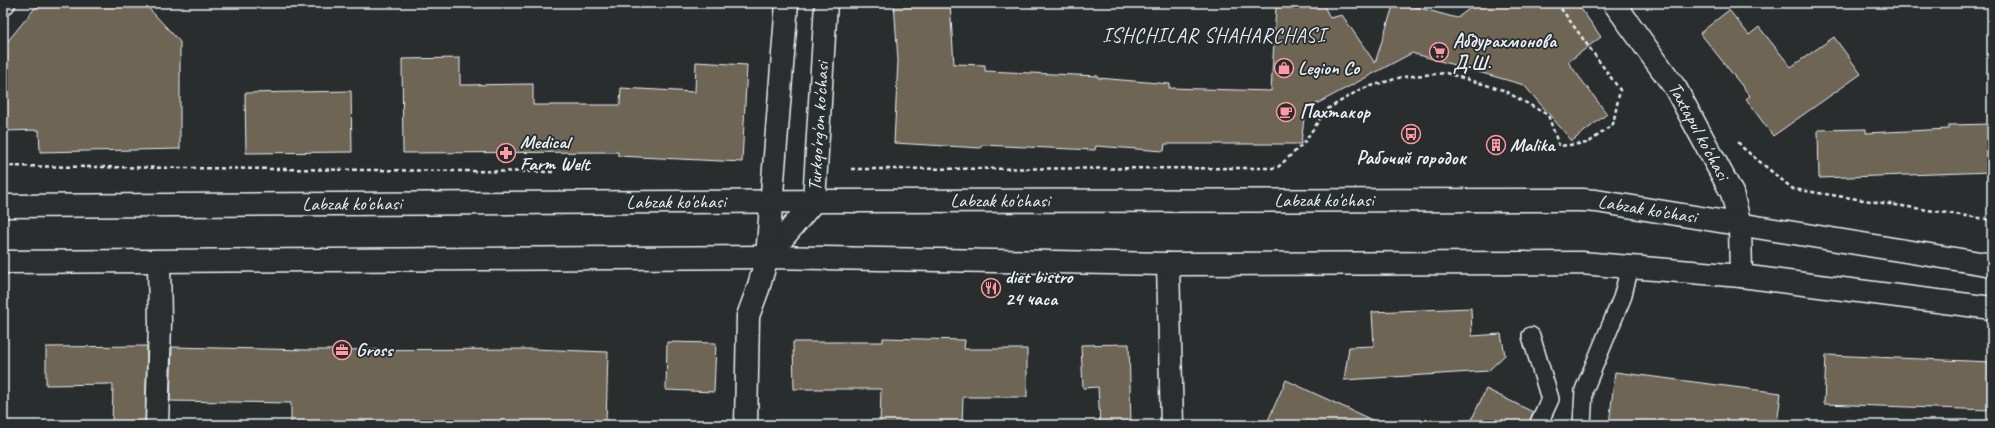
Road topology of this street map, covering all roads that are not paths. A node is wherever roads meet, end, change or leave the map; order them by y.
1 (787, 3) edge
2 (826, 3) edge
3 (1614, 3) edge
4 (771, 201) junction
5 (814, 201) junction
6 (3, 206) edge
7 (1740, 225) junction
8 (767, 257) junction
9 (3, 262) edge
10 (160, 262) junction
11 (1168, 264) junction
12 (1992, 265) edge
13 (1630, 267) junction
14 (1741, 276) junction
15 (1992, 308) edge
16 (1531, 336) dead end
17 (157, 425) edge
18 (746, 425) edge
19 (1172, 425) edge
20 (1538, 425) edge
21 (1582, 425) edge

1 - 4 main road, Turkqo'rg'on ko'chasi
2 - 5 main road, Turkqo'rg'on ko'chasi
3 - 7 main road, Taxtapul ko'chasi
4 - 5 main road, Labzak ko'chasi
4 - 6 main road, Labzak ko'chasi
4 - 8 main road, Turkqo'rg'on ko'chasi
5 - 7 main road, Labzak ko'chasi
5 - 8 main road, Turkqo'rg'on ko'chasi
7 - 12 main road, Labzak ko'chasi
7 - 14 main road, Taxtapul ko'chasi
8 - 10 main road
8 - 11 main road
8 - 18 main road, Turkqo'rg'on ko'chasi
9 - 10 main road
10 - 17 main road
11 - 13 main road
11 - 19 main road
13 - 14 main road
13 - 21 lane
14 - 15 main road
16 - 20 lane

